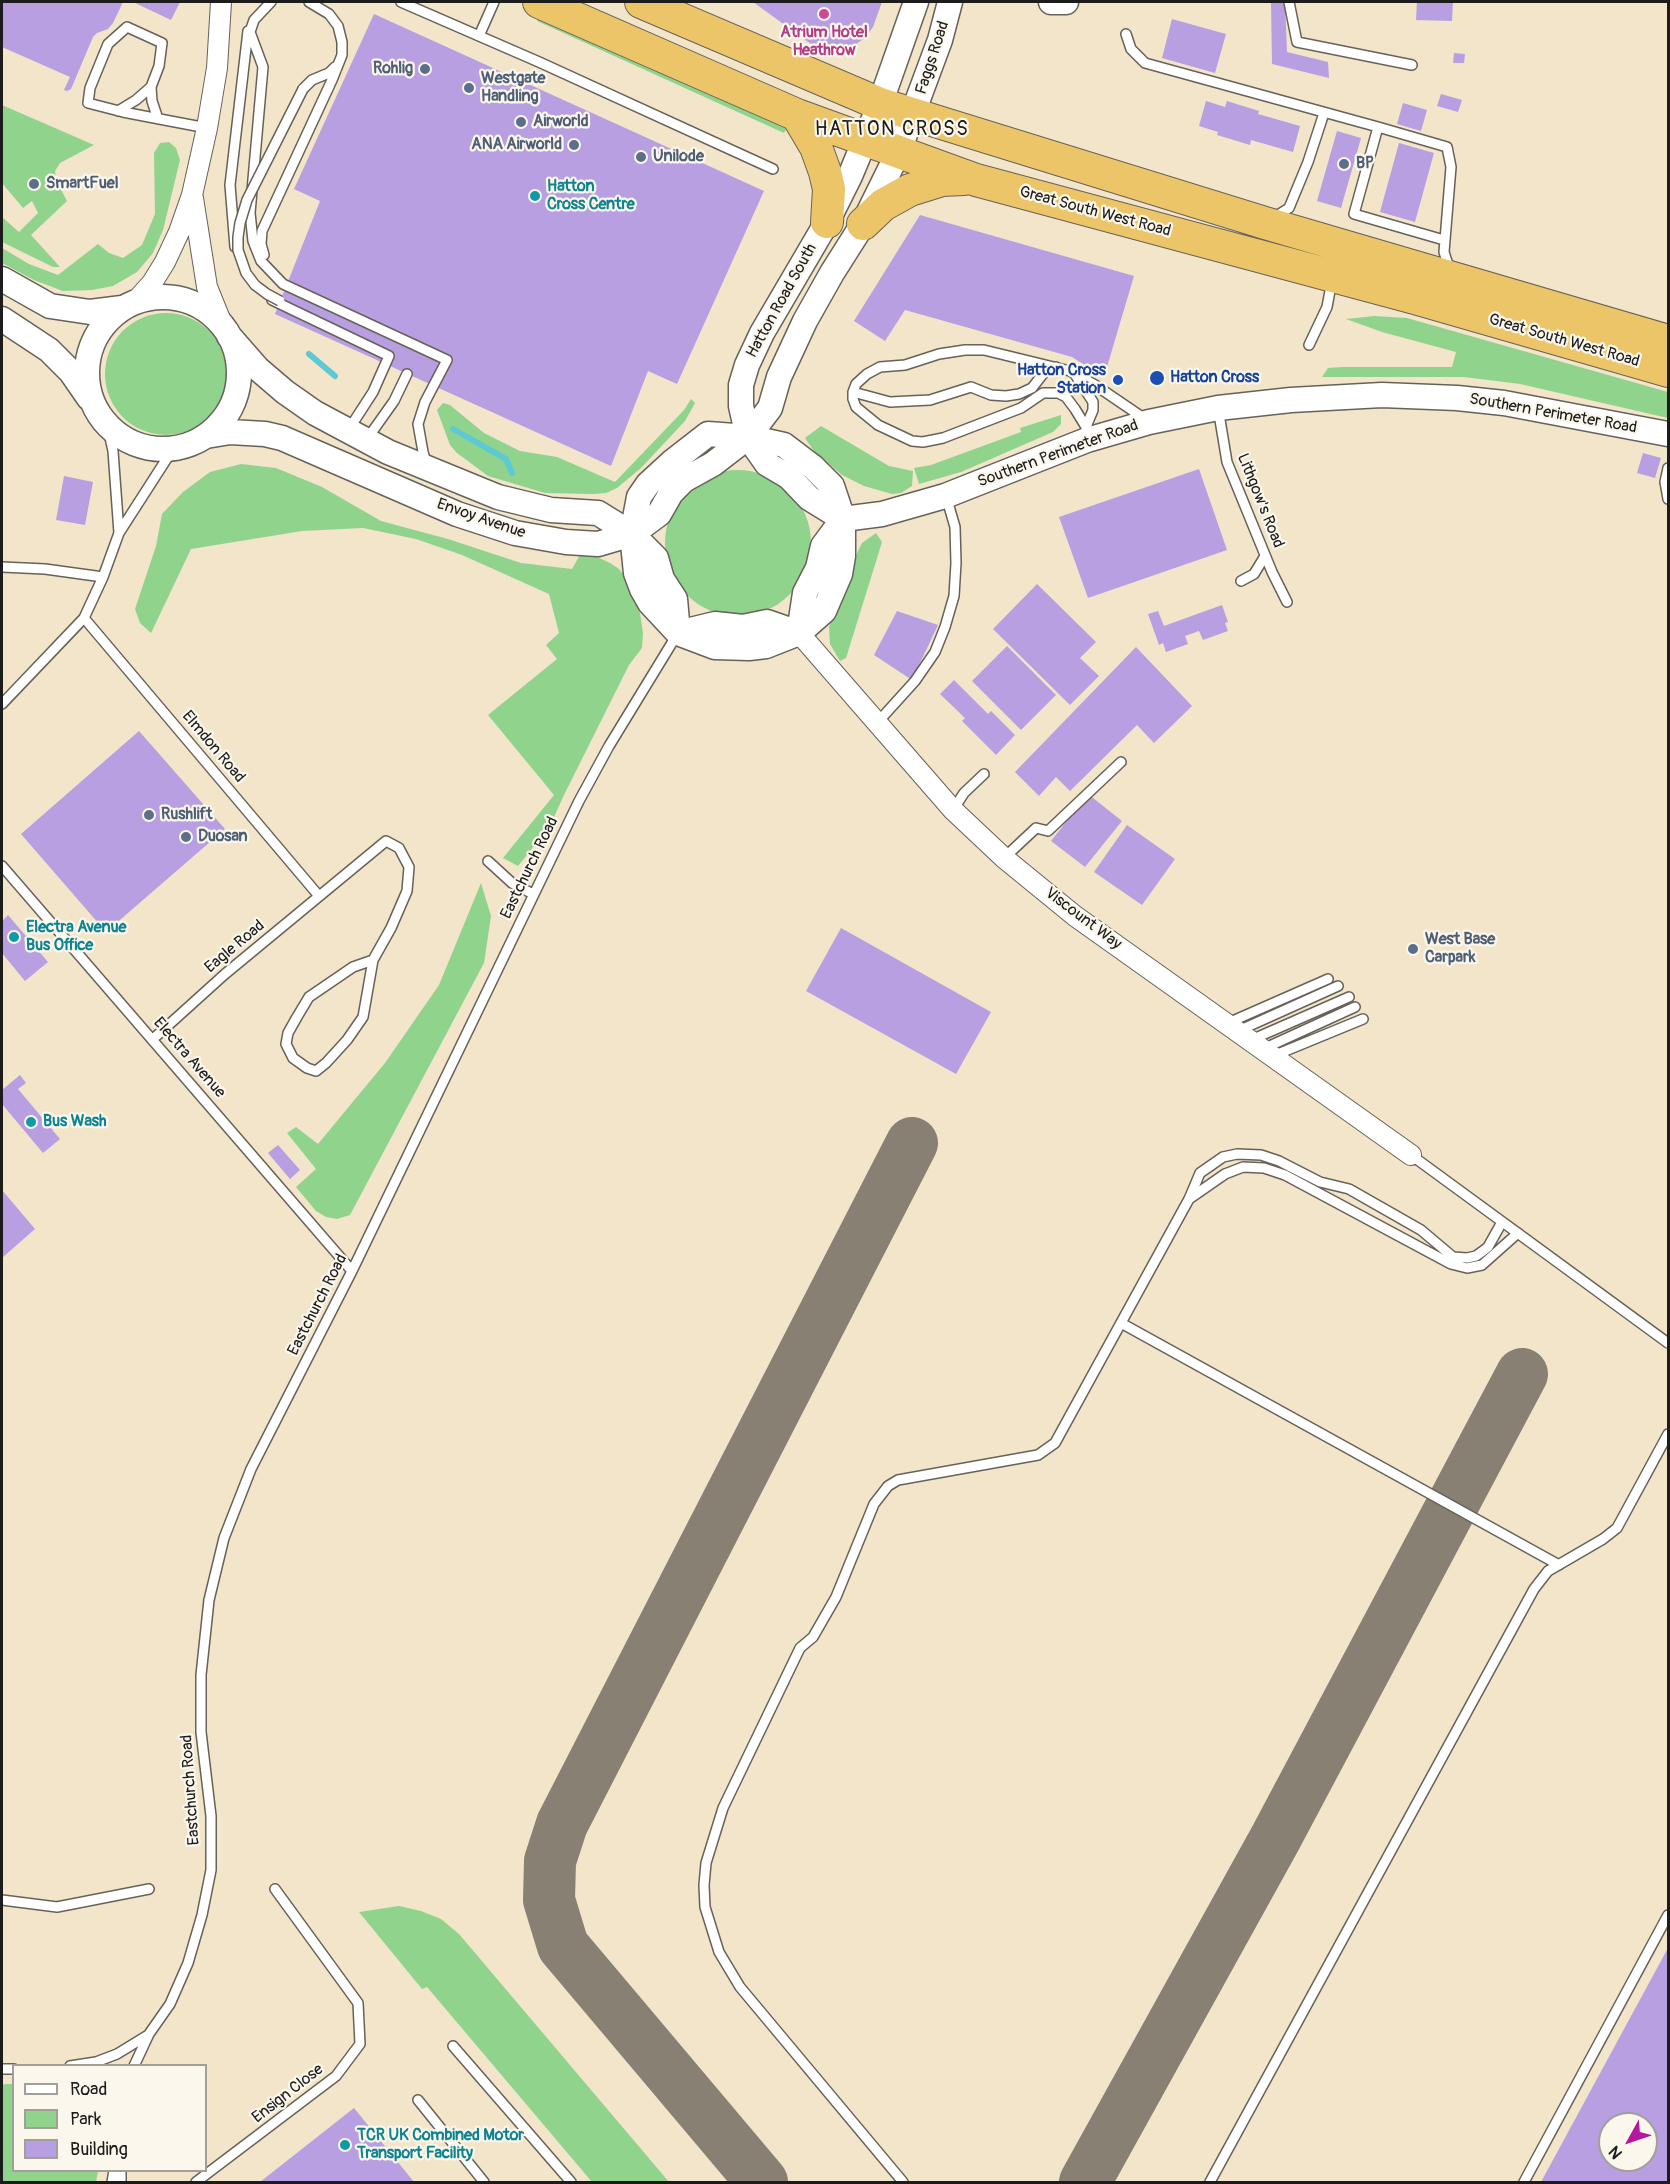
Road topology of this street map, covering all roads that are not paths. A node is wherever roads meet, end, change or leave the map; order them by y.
1 (221, 2) edge
2 (271, 2) edge
3 (307, 2) edge
4 (402, 2) edge
5 (494, 2) edge
6 (641, 2) edge
7 (916, 2) edge
8 (950, 2) edge
9 (1051, 2) edge
10 (1064, 2) edge
11 (1289, 2) edge
12 (566, 7) edge
13 (1126, 34) dead end
14 (479, 36) junction
15 (1412, 65) dead end
16 (151, 87) junction
17 (884, 93) junction
18 (118, 111) junction
19 (1324, 113) junction
20 (914, 114) junction
21 (797, 115) junction
22 (158, 119) junction
23 (207, 128) junction
24 (1378, 128) junction
25 (861, 150) junction
26 (894, 163) junction
27 (773, 169) dead end
28 (976, 180) junction
29 (192, 195) junction
30 (827, 222) junction
31 (1265, 223) junction
32 (863, 225) junction
33 (1444, 240) junction
34 (1333, 276) junction
35 (2, 279) edge
36 (1452, 279) junction
37 (286, 284) dead end
38 (280, 301) dead end
39 (129, 305) junction
40 (2, 319) edge
41 (226, 330) junction
42 (1668, 341) edge
43 (1309, 345) dead end
44 (1056, 367) junction
45 (1070, 371) junction
46 (1668, 371) edge
47 (407, 374) dead end
48 (853, 392) junction
49 (1218, 408) junction
50 (101, 416) junction
51 (1149, 422) junction
52 (1087, 434) junction
53 (1668, 434) edge
54 (206, 436) junction
55 (356, 436) junction
56 (748, 437) junction
57 (173, 448) junction
58 (428, 468) junction
59 (1668, 468) edge
60 (945, 496) junction
61 (1668, 499) edge
62 (843, 519) junction
63 (119, 533) junction
64 (632, 534) junction
65 (1265, 556) junction
66 (2, 567) edge
67 (103, 577) junction
68 (1241, 581) dead end
69 (1287, 602) dead end
70 (84, 618) junction
71 (678, 633) junction
72 (799, 633) junction
73 (2, 704) edge
74 (877, 723) junction
75 (1121, 762) dead end
76 (984, 774) dead end
77 (953, 810) junction
78 (1004, 858) junction
79 (488, 861) dead end
80 (2, 866) edge
81 (533, 894) junction
82 (319, 896) junction
83 (373, 960) junction
84 (1328, 979) dead end
85 (1338, 986) dead end
86 (1349, 997) dead end
87 (1355, 1007) dead end
88 (1364, 1019) dead end
89 (153, 1039) junction
90 (1251, 1040) junction
91 (1411, 1155) joint
92 (1190, 1198) junction
93 (1502, 1222) junction
94 (1518, 1233) junction
95 (352, 1271) junction
96 (1121, 1323) junction
97 (1668, 1343) edge
98 (1668, 1434) edge
99 (1559, 1565) junction
100 (149, 1889) dead end
101 (275, 1889) dead end
102 (2, 1900) edge
103 (1668, 1915) edge
104 (149, 2034) junction
105 (453, 2046) dead end
106 (83, 2064) edge
107 (135, 2064) edge
108 (418, 2100) dead end
109 (119, 2175) edge
110 (112, 2182) edge
111 (129, 2182) edge
112 (196, 2182) edge
113 (484, 2182) edge
114 (571, 2182) edge
115 (903, 2182) edge
116 (1210, 2182) edge
117 (1524, 2182) edge

1 - 23 street
2 - 55 lane
2 - 58 lane, bridge
3 - 37 lane
3 - 38 lane, bridge
4 - 14 lane
5 - 14 lane
6 - 17 highway, Great South West Road
7 - 17 street, Faggs Road
8 - 20 street, Faggs Road
9 - 10 street
11 - 15 lane
12 - 21 highway, Great South West Road
13 - 19 lane
14 - 27 lane
16 - 18 lane
16 - 18 lane
16 - 22 lane
17 - 20 highway, Great South West Road
17 - 25 street, Faggs Road
18 - 22 lane
19 - 24 lane
19 - 31 lane
20 - 26 street, Faggs Road
20 - 31 highway, Great South West Road
21 - 25 highway, Great South West Road
21 - 30 highway
22 - 23 lane
23 - 29 street
24 - 33 lane
24 - 33 lane
25 - 26 highway, Great South West Road
25 - 30 street, Hatton Road South
26 - 28 highway, Great South West Road
26 - 32 street, Hatton Road South
28 - 32 highway
28 - 34 highway, Great South West Road
29 - 39 street
29 - 41 street
30 - 56 street, Hatton Road South
31 - 36 highway, Great South West Road
32 - 56 street, Hatton Road South
33 - 36 lane
34 - 43 lane
34 - 46 highway, Great South West Road
35 - 39 street
36 - 42 highway, Great South West Road
39 - 41 street
39 - 50 street
40 - 50 street
41 - 54 street
41 - 55 street, Envoy Avenue
44 - 45 lane
44 - 48 lane
44 - 48 lane
45 - 51 lane
45 - 52 lane
47 - 55 lane
48 - 52 lane
49 - 51 street, Southern Perimeter Road
49 - 53 street, Southern Perimeter Road
49 - 65 lane, Lithgow's Road
50 - 57 street
50 - 63 lane
51 - 52 street, Southern Perimeter Road
52 - 60 street, Southern Perimeter Road
54 - 57 street
54 - 64 street, Envoy Avenue
55 - 58 street, Envoy Avenue
56 - 62 street
56 - 64 street
57 - 63 lane
58 - 64 street, Envoy Avenue
59 - 61 lane
60 - 62 street, Southern Perimeter Road
60 - 74 lane
62 - 72 street
63 - 67 lane
64 - 71 street
65 - 68 lane
65 - 69 lane, Lithgow's Road
66 - 67 lane
67 - 70 lane
70 - 73 lane
70 - 82 lane, Elmdon Road
71 - 72 street
71 - 81 lane, Eastchurch Road
72 - 74 street, Viscount Way
74 - 77 street, Viscount Way
75 - 78 lane
76 - 77 lane
77 - 78 street, Viscount Way
78 - 90 street, Viscount Way
79 - 81 lane
80 - 89 lane, Electra Avenue
81 - 95 lane, Eastchurch Road
82 - 83 lane, Eagle Road
82 - 89 lane, Eagle Road
83 - 83 lane
84 - 90 lane
85 - 90 lane
86 - 90 lane
87 - 90 lane
88 - 90 lane
89 - 95 lane, Electra Avenue
90 - 91 street, Viscount Way
91 - 93 lane
92 - 93 lane
92 - 94 lane
92 - 96 lane
93 - 94 lane
94 - 97 lane
95 - 104 lane, Eastchurch Road
96 - 99 lane
96 - 115 lane
98 - 99 lane
99 - 116 lane
100 - 102 lane
101 - 112 lane, Ensign Close
103 - 117 lane
104 - 106 lane, Eastchurch Road
104 - 107 lane, Eastchurch Road
105 - 114 lane
108 - 113 lane
109 - 110 lane
109 - 111 lane

